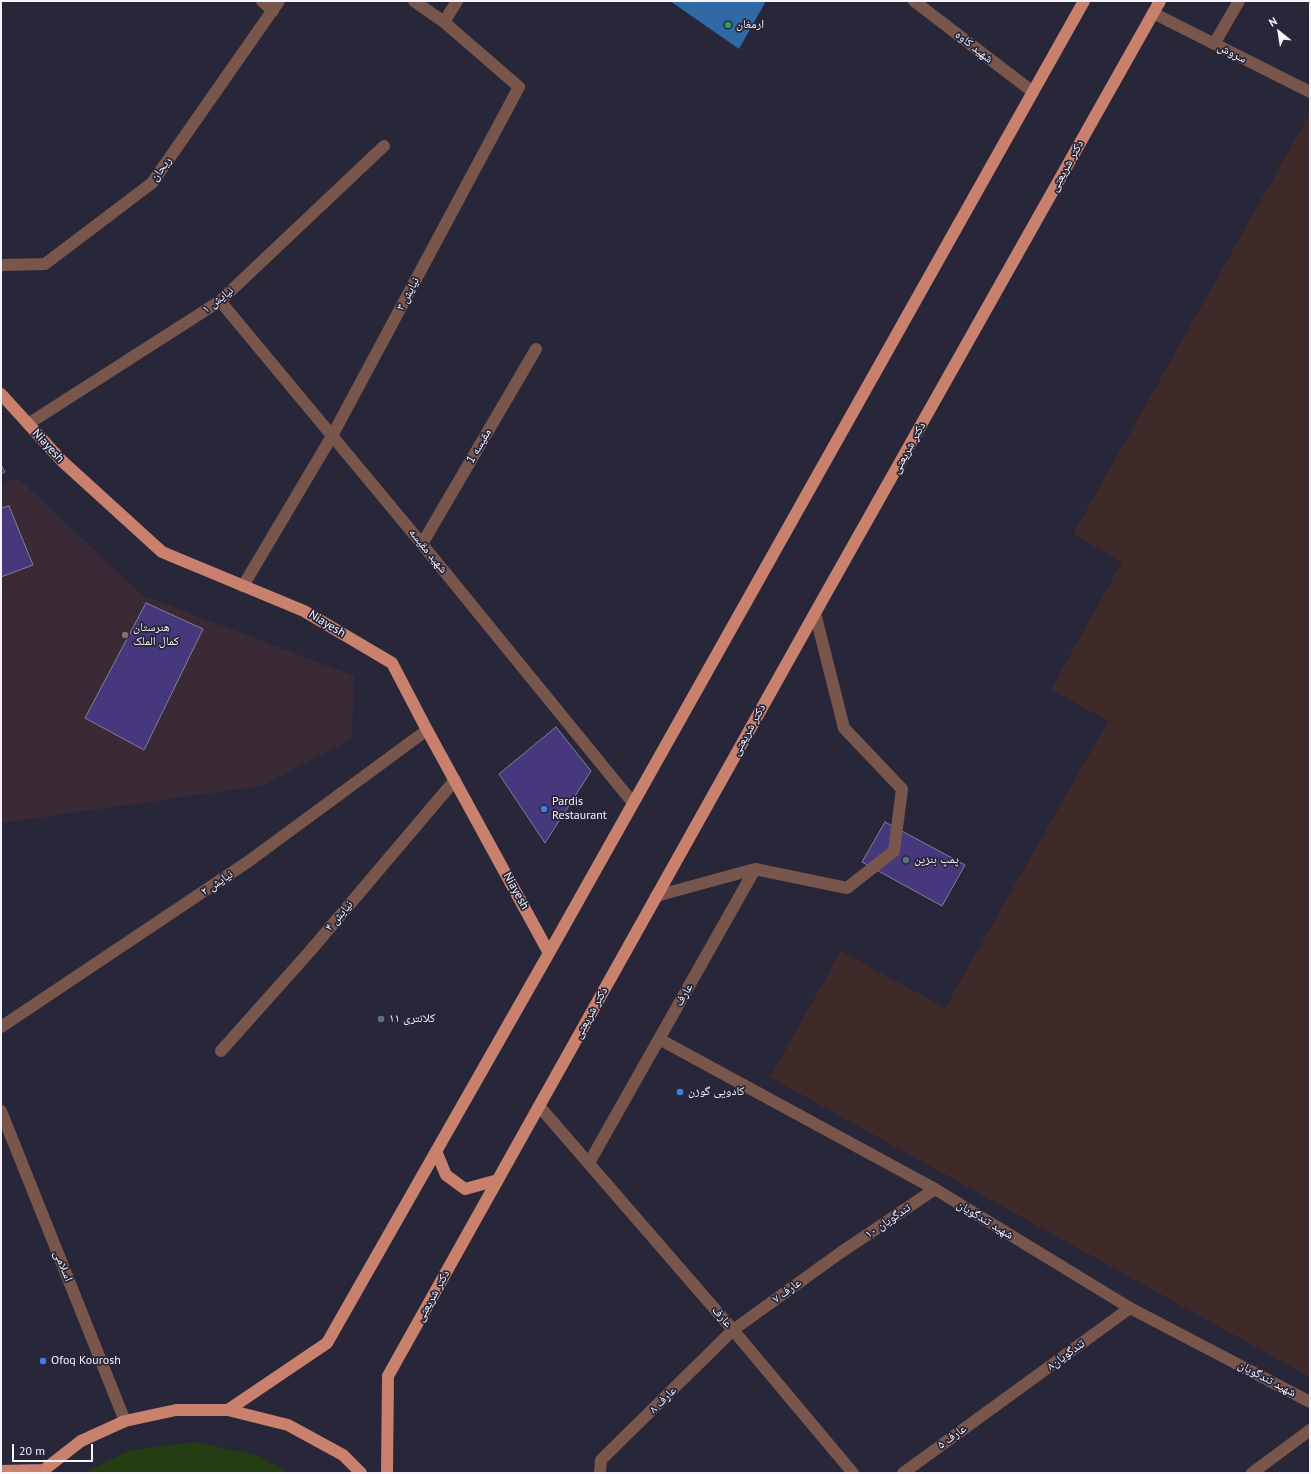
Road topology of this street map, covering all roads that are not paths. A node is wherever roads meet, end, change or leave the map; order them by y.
1 (262, 1) edge
2 (414, 1) edge
3 (457, 1) edge
4 (914, 1) edge
5 (1084, 1) edge
6 (1160, 1) edge
7 (1239, 1) edge
8 (276, 6) edge
9 (1153, 13) junction
10 (444, 22) junction
11 (1214, 44) junction
12 (1033, 92) junction
13 (1310, 92) edge
14 (384, 146) dead end
15 (1, 265) edge
16 (220, 301) junction
17 (536, 349) dead end
18 (1, 394) edge
19 (28, 424) junction
20 (332, 436) junction
21 (422, 544) junction
22 (243, 586) junction
23 (815, 613) junction
24 (427, 730) junction
25 (455, 780) junction
26 (633, 803) junction
27 (755, 869) junction
28 (656, 896) junction
29 (549, 953) junction
30 (1, 1027) edge
31 (659, 1039) junction
32 (221, 1051) dead end
33 (539, 1106) junction
34 (1, 1111) edge
35 (436, 1151) junction
36 (589, 1163) junction
37 (498, 1180) junction
38 (935, 1189) junction
39 (840, 1253) joint
40 (1130, 1308) junction
41 (734, 1330) junction
42 (1001, 1402) joint
43 (1310, 1402) edge
44 (228, 1410) junction
45 (125, 1421) junction
46 (1310, 1430) edge
47 (1, 1471) edge
48 (41, 1471) edge
49 (361, 1473) edge
50 (387, 1473) edge
51 (600, 1473) edge
52 (854, 1473) edge
53 (903, 1473) edge
54 (1252, 1473) edge

1 - 8 street
2 - 10 street
3 - 10 street
4 - 12 street, شهید کاوه
5 - 12 main road
6 - 9 main road, دکتر شریعتی
7 - 11 street
8 - 15 street, ریحان
9 - 11 street, سروش
9 - 23 main road, دکتر شریعتی
10 - 20 street, نیایش ۳
11 - 13 street, سروش
12 - 26 main road
14 - 16 street, نیایش ۱
16 - 19 street, نیایش ۱
16 - 20 street, شهید مقیسه
17 - 21 street, مقیسه 1
18 - 19 main road, Niayesh
19 - 22 main road, Niayesh
20 - 21 street, شهید مقیسه
20 - 22 street, نیایش ۳
21 - 26 street, شهید مقیسه
22 - 24 main road, Niayesh
23 - 27 street
23 - 28 main road, دکتر شریعتی
24 - 25 main road, Niayesh
24 - 30 street, نیایش ۲
25 - 29 main road, Niayesh
25 - 32 street, نیایش ۴
26 - 29 main road
27 - 28 street
27 - 31 street, عارف
28 - 33 main road, دکتر شریعتی
29 - 35 main road
31 - 36 street, عارف
31 - 38 street, شهید تندگویان
33 - 36 street, عارف
33 - 37 main road, دکتر شریعتی
34 - 45 street, اسلامی
35 - 37 main road
35 - 44 main road
36 - 41 street, عارف
37 - 50 main road, دکتر شریعتی
38 - 39 street, تندگویان ۱۰
38 - 40 street, شهید تندگویان
39 - 41 street, عارف ۷
40 - 42 street, تندگویان۸
40 - 43 street, شهید تندگویان
41 - 51 street, عارف ۸
41 - 52 street, عارف
42 - 53 street, عارف ۵
44 - 45 main road
44 - 49 main road
45 - 48 main road
46 - 54 street
47 - 48 main road

